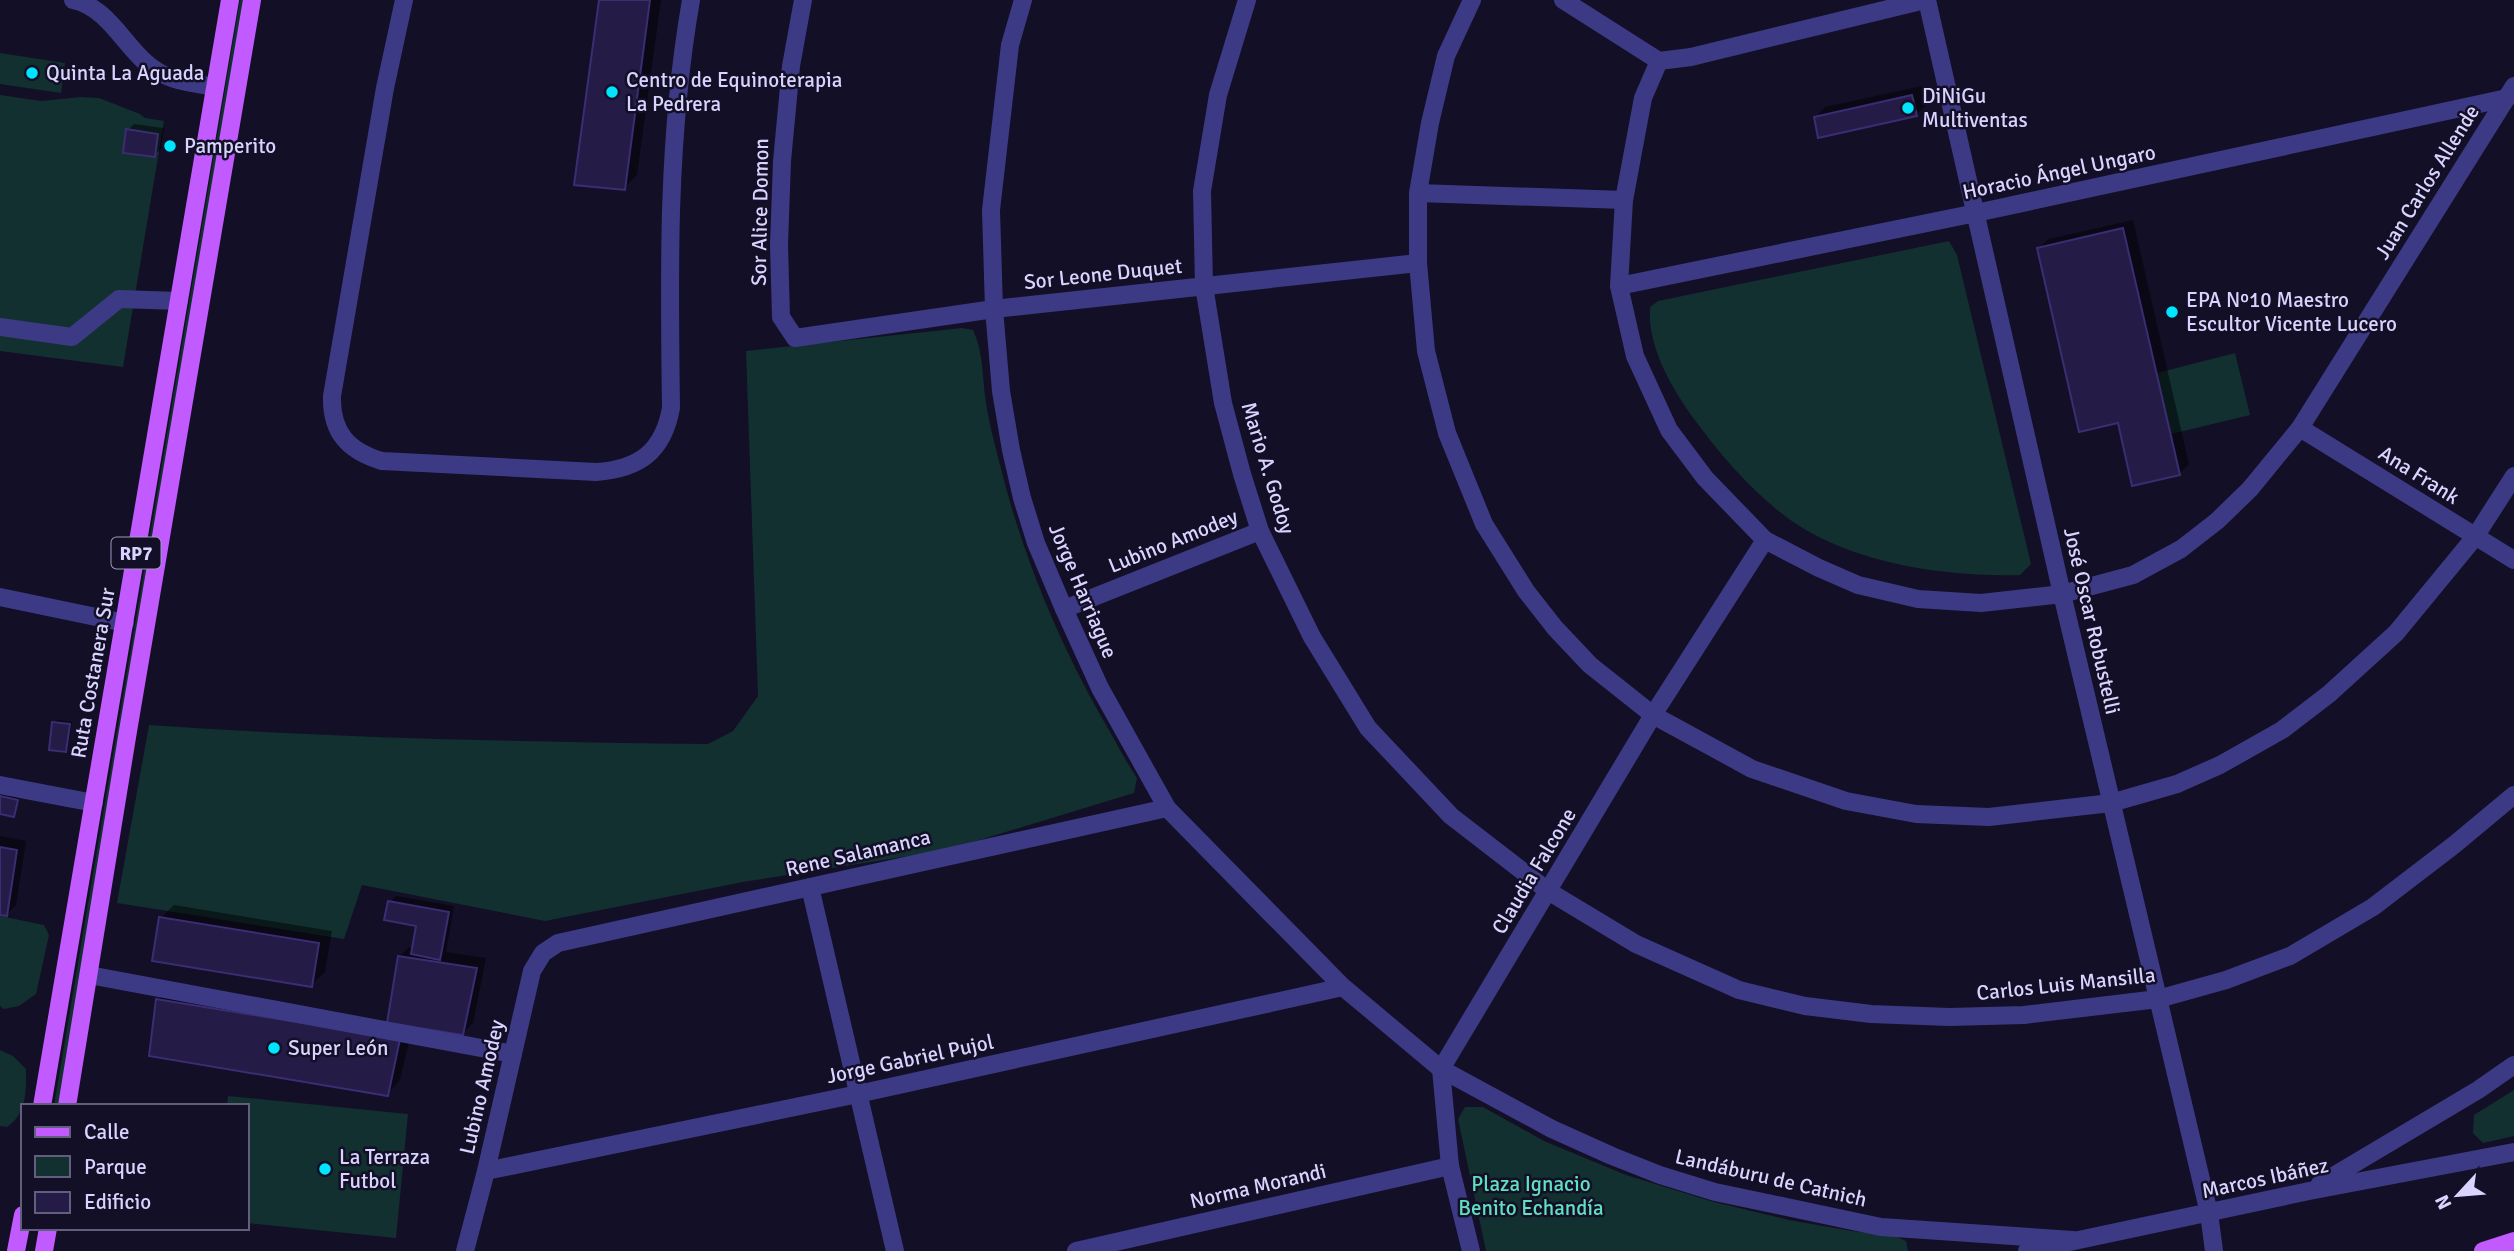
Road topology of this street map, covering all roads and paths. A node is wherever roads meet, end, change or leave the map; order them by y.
1 (74, 0) edge
2 (230, 0) edge
3 (253, 0) edge
4 (404, 0) edge
5 (691, 0) edge
6 (803, 0) edge
7 (1023, 0) edge
8 (1247, 0) edge
9 (1472, 0) edge
10 (1563, 0) edge
11 (1926, 0) edge
12 (1659, 61) junction
13 (215, 87) junction
14 (2510, 92) edge
15 (1418, 193) junction
16 (1624, 200) junction
17 (1976, 213) junction
18 (1418, 263) junction
19 (1204, 286) junction
20 (1619, 286) junction
21 (179, 301) junction
22 (994, 310) junction
23 (0, 327) edge
24 (795, 338) joint
25 (2300, 428) junction
26 (2514, 476) edge
27 (1260, 531) junction
28 (2475, 537) junction
29 (1765, 540) junction
30 (2514, 560) edge
31 (2062, 594) junction
32 (0, 597) edge
33 (1064, 609) junction
34 (125, 623) junction
35 (1653, 715) junction
36 (0, 785) edge
37 (2514, 795) edge
38 (94, 803) junction
39 (2111, 803) junction
40 (1167, 808) junction
41 (810, 887) junction
42 (1548, 891) junction
43 (558, 943) joint
44 (89, 975) junction
45 (1343, 987) junction
46 (2158, 999) junction
47 (513, 1054) junction
48 (2514, 1065) edge
49 (1441, 1069) junction
50 (858, 1094) junction
51 (42, 1104) edge
52 (67, 1104) edge
53 (2514, 1152) edge
54 (1450, 1166) junction
55 (486, 1171) junction
56 (2309, 1191) junction
57 (2209, 1213) junction
58 (21, 1225) edge
59 (48, 1230) edge
60 (2073, 1240) junction
61 (2514, 1241) edge
62 (16, 1251) edge
63 (44, 1251) edge
64 (465, 1251) edge
65 (895, 1251) edge
66 (1076, 1251) edge
67 (1471, 1251) edge
68 (2026, 1251) edge
69 (2214, 1251) edge
70 (2483, 1251) edge

1 - 13 street
2 - 13 main road, Ruta Costanera Sur / RP7
3 - 44 main road, Ruta Costanera Sur / RP7
4 - 5 street
6 - 24 street, Sor Alice Domon
7 - 22 street, Jorge Harriague
8 - 19 street, Mario A. Godoy
9 - 15 street
10 - 12 street
11 - 12 street
11 - 17 street, José Oscar Robustelli
12 - 16 street, Juan Carlos Allende
13 - 21 main road, Ruta Costanera Sur / RP7
14 - 17 street, Horacio Ángel Ungaro
14 - 25 street, Juan Carlos Allende
15 - 16 street
15 - 18 street
16 - 20 street, Juan Carlos Allende
17 - 20 street, Horacio Ángel Ungaro
17 - 31 street, José Oscar Robustelli
18 - 19 street, Sor Leone Duquet
18 - 35 street
19 - 22 street, Sor Leone Duquet
19 - 27 street, Mario A. Godoy
20 - 29 street, Juan Carlos Allende
21 - 23 street
21 - 34 main road, Ruta Costanera Sur / RP7
22 - 24 street, Sor Leone Duquet
22 - 33 street, Jorge Harriague
25 - 28 street, Ana Frank
25 - 31 street, Juan Carlos Allende
26 - 28 street
27 - 33 street, Lubino Amodey
27 - 42 street, Mario A. Godoy
28 - 30 street, Ana Frank
28 - 39 street
29 - 31 street, Juan Carlos Allende
29 - 35 street, Claudia Falcone
31 - 39 street, José Oscar Robustelli
32 - 34 street
33 - 40 street, Jorge Harriague
34 - 38 main road, Ruta Costanera Sur / RP7
35 - 39 street
35 - 42 street, Claudia Falcone
36 - 38 street
37 - 46 street, Carlos Luis Mansilla
38 - 51 main road, Ruta Costanera Sur / RP7
39 - 46 street, José Oscar Robustelli
40 - 41 street, Rene Salamanca
40 - 45 street, Jorge Harriague
41 - 43 street, Rene Salamanca
41 - 50 street
42 - 46 street, Carlos Luis Mansilla
42 - 49 street, Claudia Falcone
43 - 47 street, Lubino Amodey
44 - 47 street
44 - 52 main road, Ruta Costanera Sur / RP7
45 - 49 street, Jorge Harriague
45 - 50 street, Jorge Gabriel Pujol
46 - 57 street, José Oscar Robustelli
47 - 55 street, Lubino Amodey
48 - 56 street
49 - 54 street
49 - 60 street, Landáburu de Catnich
50 - 55 street, Jorge Gabriel Pujol
50 - 65 street
53 - 56 street, Marcos Ibáñez
54 - 66 street, Norma Morandi
54 - 67 street
55 - 64 street, Lubino Amodey
56 - 57 street, Marcos Ibáñez
57 - 60 street, Marcos Ibáñez
57 - 69 street, José Oscar Robustelli
58 - 62 main road
59 - 63 main road
60 - 68 street, Marcos Ibáñez
61 - 70 main road

